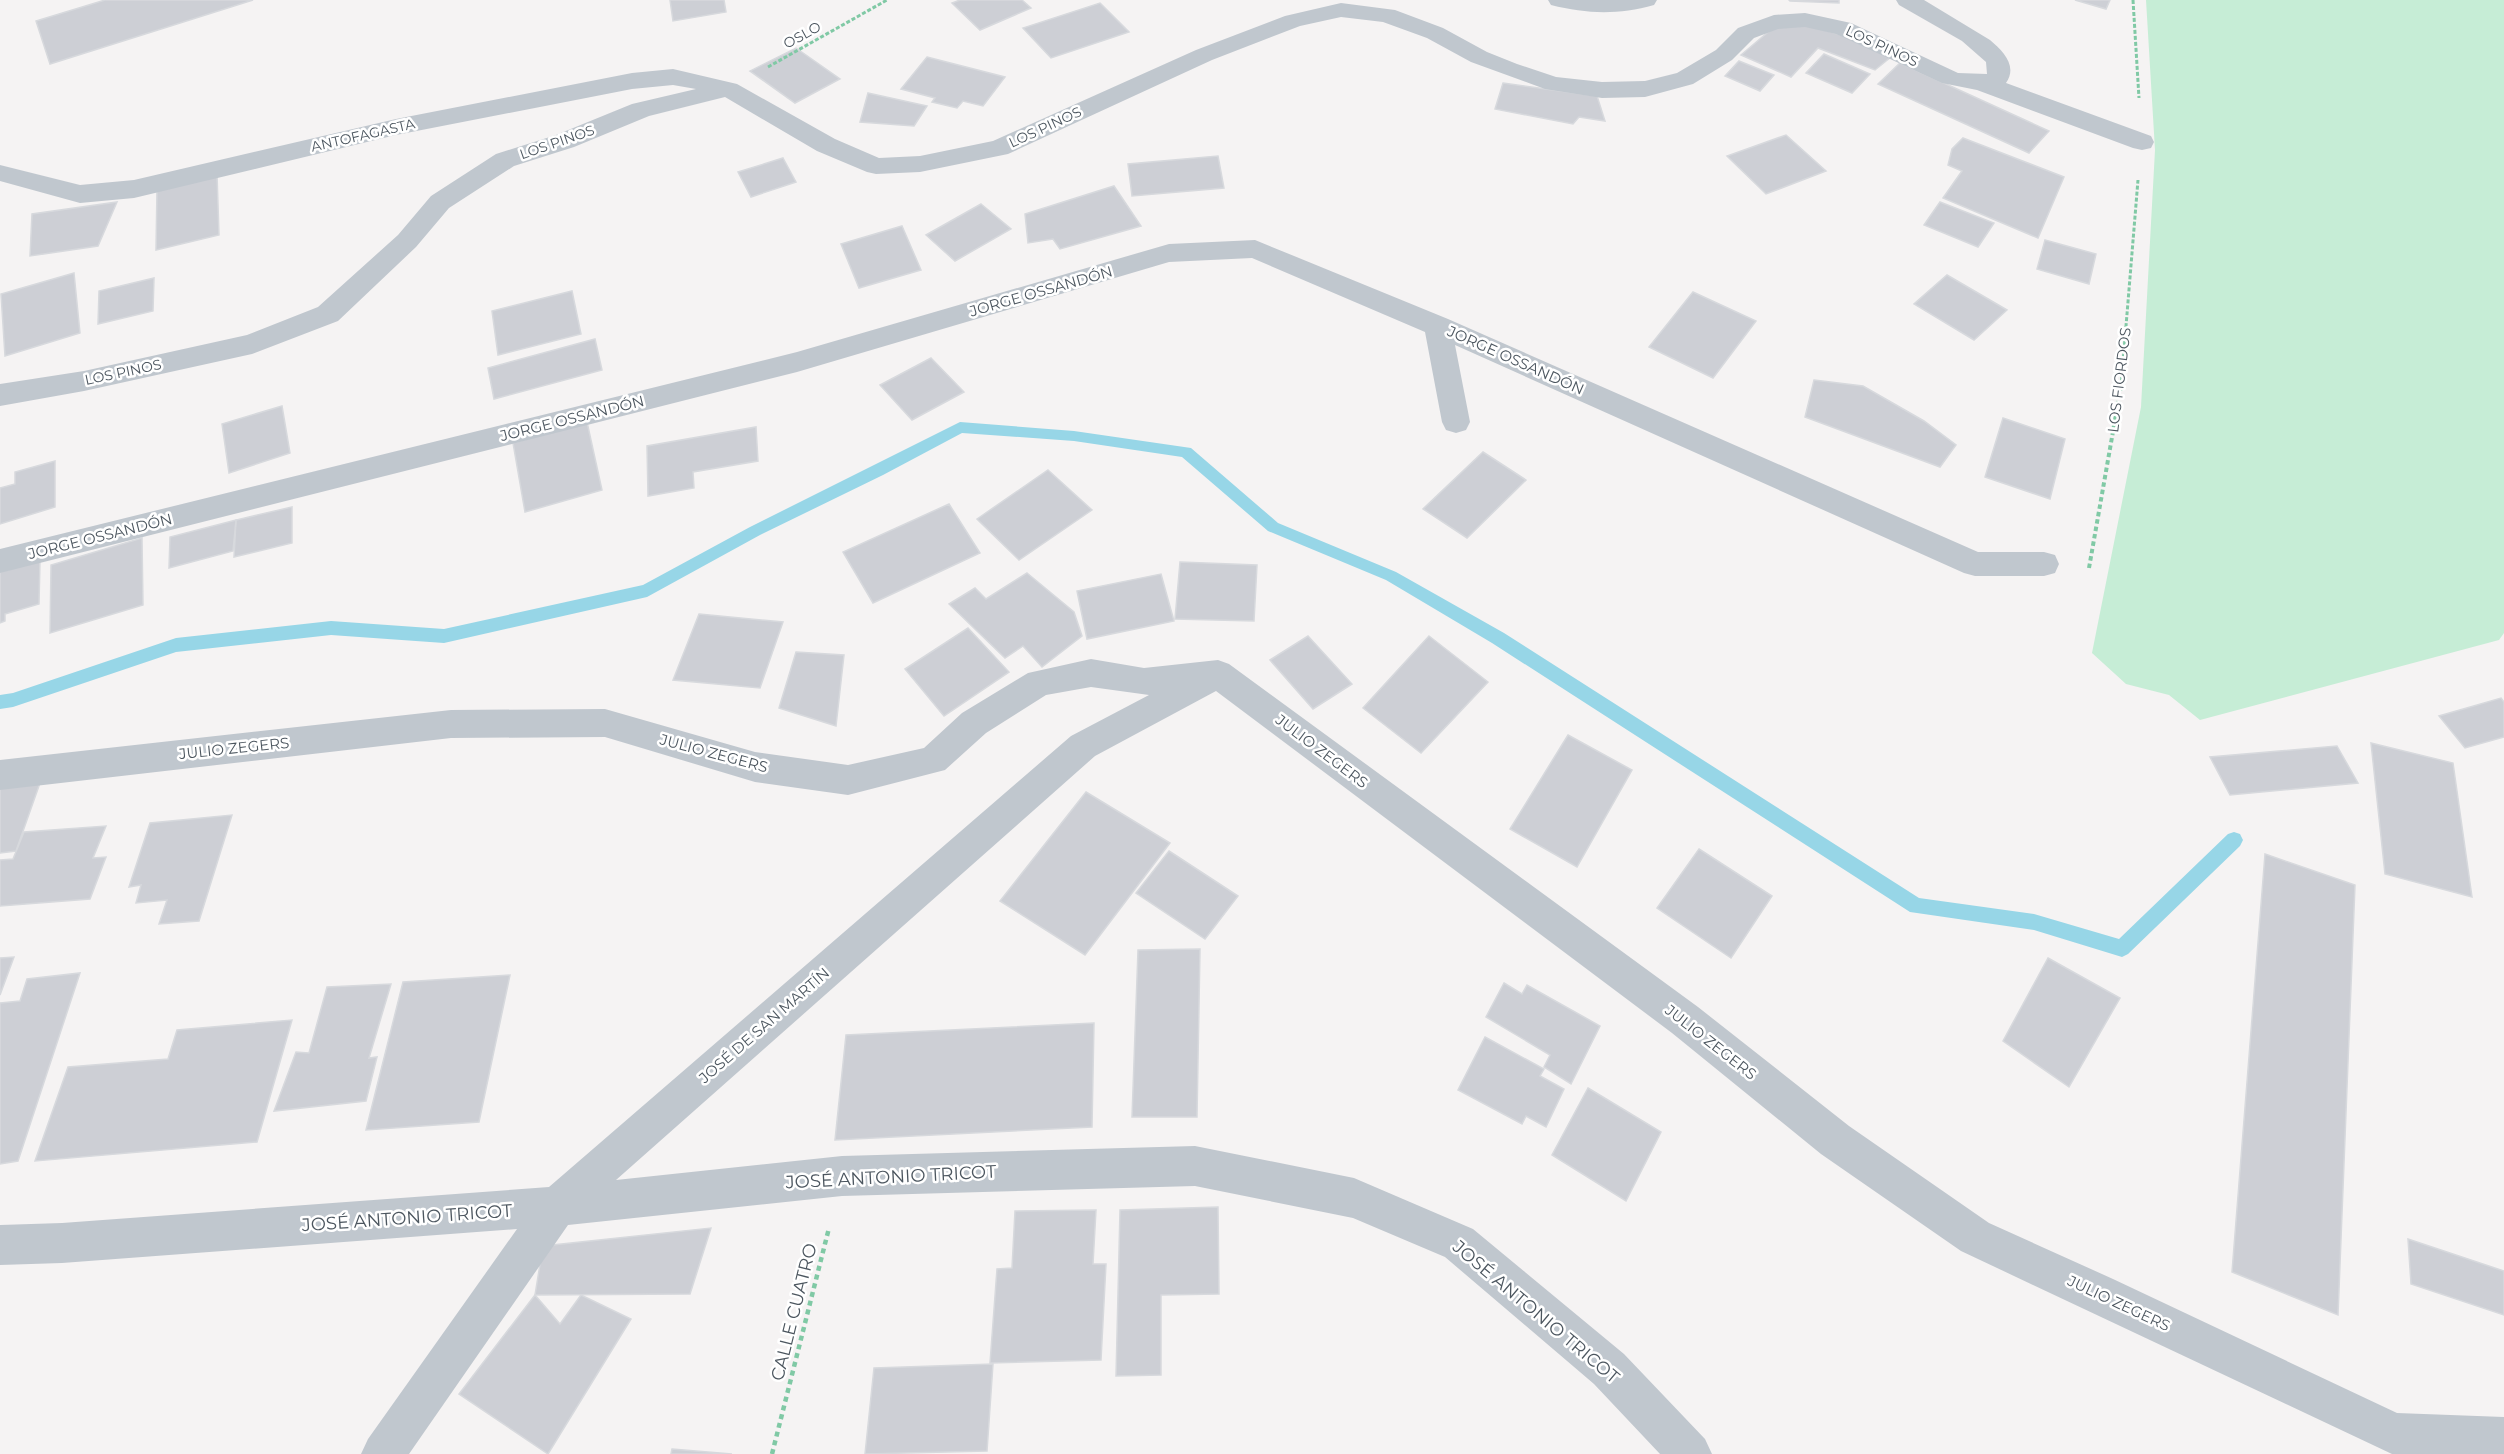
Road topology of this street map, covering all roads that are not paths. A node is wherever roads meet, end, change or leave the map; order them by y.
1 (1559, 0) edge
2 (1646, 0) edge
3 (1907, 0) edge
4 (1982, 83) junction
5 (728, 89) junction
6 (2142, 142) road end
7 (0, 173) edge
8 (1438, 326) junction
9 (0, 395) edge
10 (1456, 422) dead end
11 (0, 561) edge
12 (2044, 564) road end
13 (1218, 674) junction
14 (0, 775) edge
15 (557, 1206) junction
16 (0, 1245) edge
17 (2504, 1438) edge
18 (383, 1454) edge
19 (1690, 1454) edge

1 - 2 street
3 - 4 street
4 - 5 street, LOS PINOS
4 - 6 street
5 - 7 street, ANTOFAGASTA
5 - 9 street, LOS PINOS
8 - 10 street
8 - 11 street, JORGE OSSANDÓN
8 - 12 street, JORGE OSSANDÓN
13 - 14 street, JULIO ZEGERS
13 - 15 street, JOSÉ DE SAN MARTÍN
13 - 17 street, JULIO ZEGERS
15 - 16 street, JOSÉ ANTONIO TRICOT
15 - 18 street, JOSÉ DE SAN MARTÍN
15 - 19 street, JOSÉ ANTONIO TRICOT

